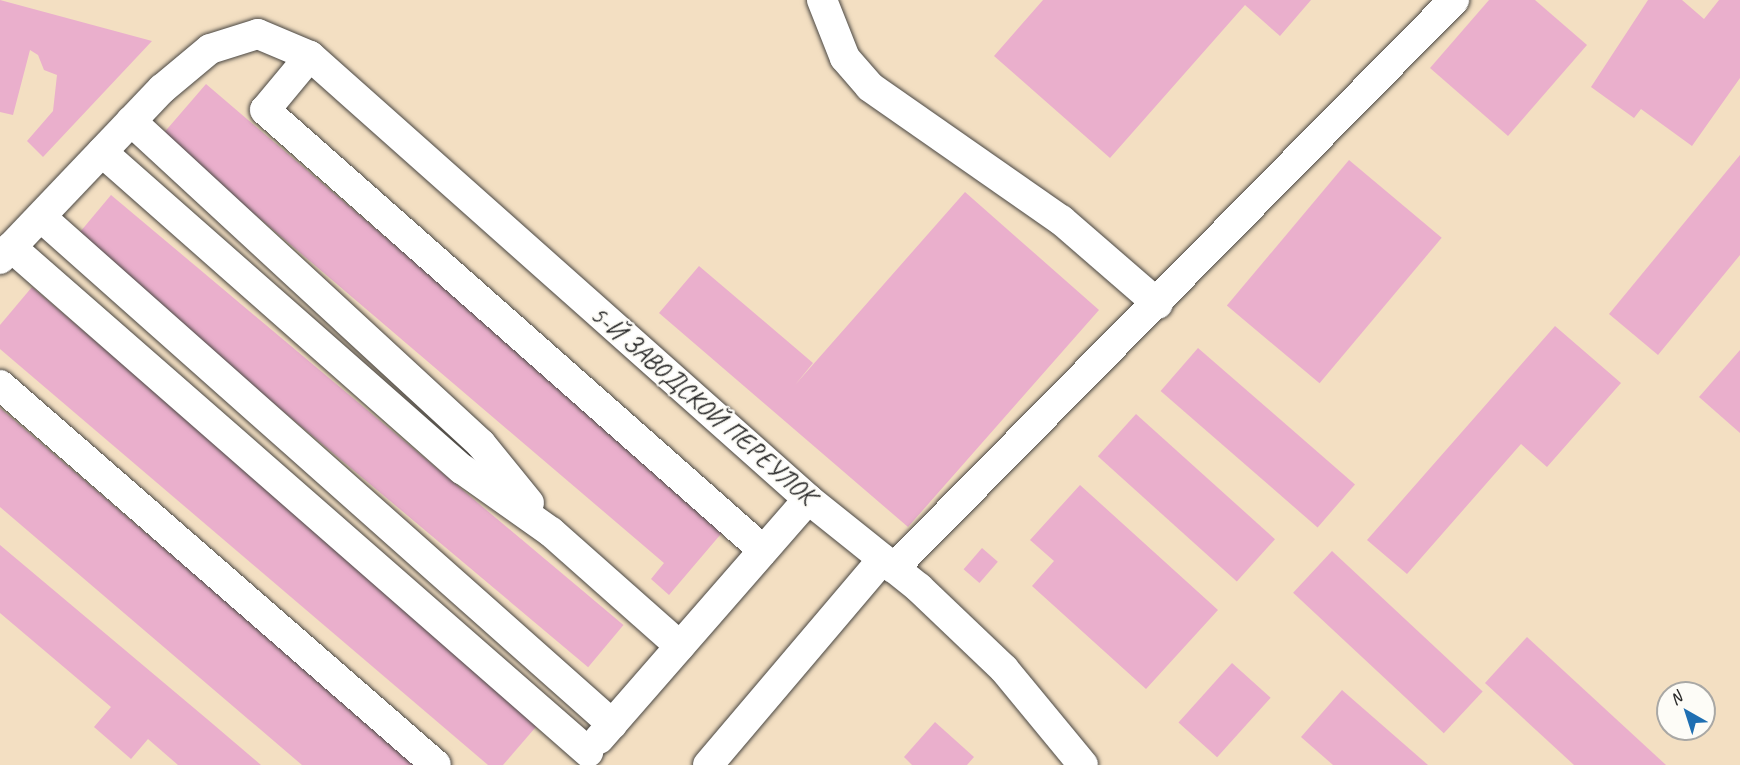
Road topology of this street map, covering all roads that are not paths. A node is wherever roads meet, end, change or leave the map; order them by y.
1 (822, 0) edge
2 (1454, 0) edge
3 (310, 56) junction
4 (131, 121) junction
5 (102, 152) junction
6 (41, 217) junction
7 (6, 253) edge
8 (1158, 304) junction
9 (0, 385) edge
10 (808, 499) junction
11 (551, 531) junction
12 (764, 550) junction
13 (889, 564) junction
14 (680, 646) junction
15 (612, 724) junction
16 (582, 758) edge
17 (436, 765) edge
18 (708, 765) edge
19 (1083, 765) edge

1 - 8 lane
2 - 8 lane
3 - 4 lane, 5-Й ЗАВОДСКОЙ ПЕРЕУЛОК
3 - 10 lane, 5-Й ЗАВОДСКОЙ ПЕРЕУЛОК
3 - 12 lane
4 - 5 lane, 5-Й ЗАВОДСКОЙ ПЕРЕУЛОК
4 - 11 lane
5 - 6 lane, 5-Й ЗАВОДСКОЙ ПЕРЕУЛОК
5 - 11 lane
6 - 7 lane, 5-Й ЗАВОДСКОЙ ПЕРЕУЛОК
6 - 15 lane
7 - 16 lane
8 - 13 lane
9 - 17 lane
10 - 12 lane
10 - 13 lane, 5-Й ЗАВОДСКОЙ ПЕРЕУЛОК
11 - 14 lane
12 - 14 lane
13 - 18 lane
13 - 19 lane, 5-Й ЗАВОДСКОЙ ПЕРЕУЛОК
14 - 15 lane
15 - 16 lane

